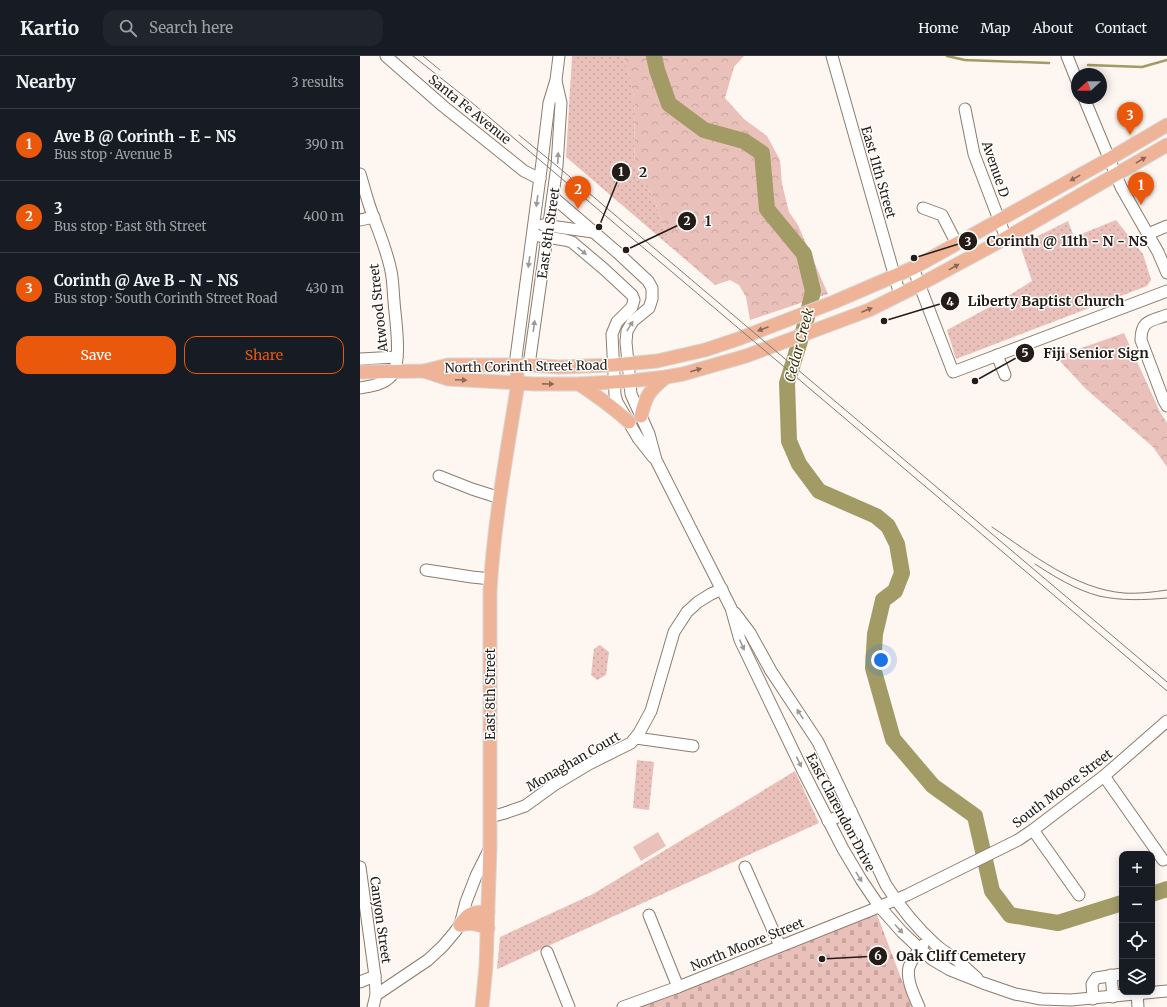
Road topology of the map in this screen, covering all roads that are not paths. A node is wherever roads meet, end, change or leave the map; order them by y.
1 (386, 56) edge
2 (559, 56) edge
3 (832, 56) edge
4 (1067, 56) edge
5 (1072, 68) edge
6 (556, 80) junction
7 (1086, 104) edge
8 (965, 108) dead end
9 (1167, 125) edge
10 (1167, 145) edge
11 (1109, 159) junction
12 (360, 174) edge
13 (1116, 175) junction
14 (540, 179) junction
15 (553, 197) junction
16 (923, 208) dead end
17 (374, 217) junction
18 (360, 220) edge
19 (1000, 220) junction
20 (534, 223) junction
21 (1167, 226) edge
22 (548, 232) junction
23 (593, 232) junction
24 (1148, 234) junction
25 (533, 235) junction
26 (1006, 238) junction
27 (957, 244) junction
28 (913, 268) junction
29 (1167, 273) edge
30 (894, 277) junction
31 (919, 286) junction
32 (1167, 291) edge
33 (900, 295) junction
34 (1167, 314) edge
35 (997, 355) junction
36 (397, 357) junction
37 (360, 359) edge
38 (628, 364) junction
39 (515, 365) junction
40 (529, 365) junction
41 (614, 365) junction
42 (394, 371) junction
43 (424, 371) junction
44 (360, 372) edge
45 (1005, 375) dead end
46 (666, 377) junction
47 (630, 381) junction
48 (615, 382) junction
49 (518, 383) junction
50 (579, 384) junction
51 (360, 388) edge
52 (1167, 406) edge
53 (641, 416) junction
54 (629, 422) junction
55 (656, 460) junction
56 (440, 476) dead end
57 (500, 498) junction
58 (426, 570) dead end
59 (491, 579) junction
60 (722, 589) junction
61 (731, 608) junction
62 (1167, 721) edge
63 (636, 738) junction
64 (693, 746) dead end
65 (1104, 776) junction
66 (851, 811) junction
67 (490, 816) junction
68 (828, 821) junction
69 (1033, 830) junction
70 (490, 848) junction
71 (1163, 860) dead end
72 (745, 867) dead end
73 (360, 868) edge
74 (361, 879) edge
75 (1078, 895) dead end
76 (895, 900) junction
77 (880, 906) junction
78 (488, 912) junction
79 (649, 915) dead end
80 (460, 925) junction
81 (488, 928) junction
82 (928, 938) junction
83 (780, 946) junction
84 (920, 949) junction
85 (547, 952) dead end
86 (1116, 974) edge
87 (375, 976) junction
88 (360, 982) edge
89 (983, 983) junction
90 (678, 986) junction
91 (1167, 991) edge
92 (1155, 992) edge
93 (376, 995) junction
94 (1125, 995) edge
95 (1137, 995) edge
96 (1113, 997) junction
97 (1093, 999) junction
98 (373, 1007) edge
99 (482, 1007) edge
100 (570, 1007) edge
101 (623, 1007) edge
102 (919, 1007) edge
103 (1138, 1007) edge

1 - 14 street, Santa Fe Avenue
2 - 6 street, East 8th Street
3 - 30 street, East 11th Street
4 - 5 street
6 - 14 street, East 8th Street
15 -> 6 street, East 8th Street
7 - 11 street
8 - 19 street, Avenue D
9 - 11 main road, North Corinth Street Road
13 -> 10 main road, North Corinth Street Road
11 - 13 street
11 -> 19 main road, North Corinth Street Road
12 - 17 street, Atwood Street
13 - 24 street
13 - 26 main road, North Corinth Street Road
14 -> 20 street, East 8th Street
15 - 22 street, East 8th Street
15 - 23 street
16 - 27 street
17 - 18 street
17 - 36 street, Atwood Street
19 - 26 street, Avenue D
19 - 27 main road, North Corinth Street Road
20 - 22 street
20 - 25 street, East 8th Street
21 - 24 street
22 - 23 street
22 - 25 street
40 -> 22 street, East 8th Street
22 -> 41 street, East Clarendon Drive
38 -> 23 street, East Clarendon Drive
24 - 29 street
25 -> 39 street, East 8th Street
31 -> 26 main road, North Corinth Street Road
27 - 28 main road, North Corinth Street Road
28 - 30 main road, North Corinth Street Road
28 - 31 street
30 - 33 street, East 11th Street
30 -> 38 main road, North Corinth Street Road
31 - 33 main road, North Corinth Street Road
31 - 35 street
32 - 35 street
46 -> 33 main road, North Corinth Street Road
34 - 52 street
35 - 45 street
36 - 37 street
36 - 42 street, Atwood Street
38 - 41 main road, North Corinth Street Road
38 - 47 street, East Clarendon Drive
39 - 40 main road, North Corinth Street Road
39 - 43 main road, North Corinth Street Road
39 - 49 main road, East 8th Street
40 - 41 main road, North Corinth Street Road
40 - 49 main road, East 8th Street
41 - 48 street, East Clarendon Drive
42 - 43 main road, North Corinth Street Road
42 - 44 main road, North Corinth Street Road
42 - 51 street
43 -> 49 main road, North Corinth Street Road
46 - 47 main road, North Corinth Street Road
46 - 53 main road
47 - 48 main road, North Corinth Street Road
47 - 53 street, East Clarendon Drive
48 - 50 main road, North Corinth Street Road
48 - 54 street, East Clarendon Drive
49 -> 50 main road, North Corinth Street Road
49 - 57 main road, East 8th Street
50 - 54 main road
53 - 55 street, East Clarendon Drive
54 - 55 street, East Clarendon Drive
55 - 60 street, East Clarendon Drive
56 - 57 street
57 - 59 main road, East 8th Street
58 - 59 street
59 - 67 main road, East 8th Street
60 - 61 street, East Clarendon Drive
60 - 63 street, Monaghan Court
66 -> 61 street, East Clarendon Drive
61 -> 68 street, East Clarendon Drive
62 - 65 street, South Moore Street
63 - 64 street
63 - 67 street, Monaghan Court
65 - 69 street, South Moore Street
65 - 71 street
66 - 68 street
66 - 76 street, East Clarendon Drive
67 - 70 main road, East 8th Street
68 -> 77 street, East Clarendon Drive
69 - 75 street
69 - 76 street, South Moore Street
70 - 78 main road, East 8th Street
70 - 80 street
72 - 83 street
73 - 74 street, Canyon Street
74 - 87 street, Canyon Street
76 - 77 street, South Moore Street
76 - 82 street, East Clarendon Drive
77 - 83 street, North Moore Street
77 -> 84 street, East Clarendon Drive
78 - 80 main road
78 - 81 main road, East 8th Street
79 - 90 street
80 - 81 main road
80 - 93 street
81 - 99 main road, East 8th Street
82 - 84 street
82 - 89 street, East Clarendon Drive
83 - 90 street, North Moore Street
84 - 89 street, East Clarendon Drive
84 - 102 street
85 - 100 street
86 - 96 street
86 - 97 street
87 - 88 street
87 - 93 street, Canyon Street
89 - 97 street, East Clarendon Drive
90 - 101 street, North Moore Street
91 - 92 street, East Clarendon Drive
93 - 98 street, Canyon Street
94 - 96 street, East Clarendon Drive
95 - 103 street
96 - 97 street, East Clarendon Drive

